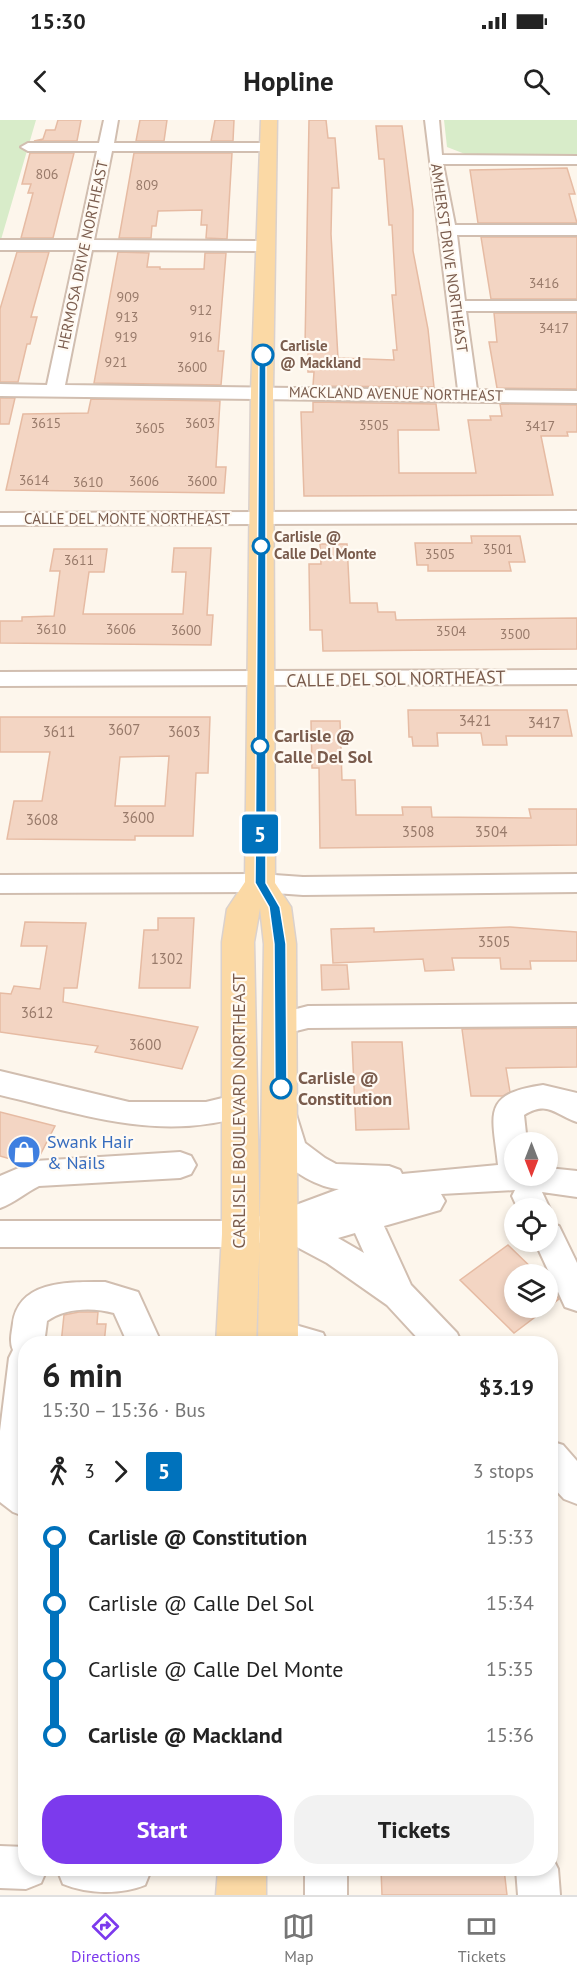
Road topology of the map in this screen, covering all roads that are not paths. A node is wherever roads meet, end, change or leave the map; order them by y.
1 (111, 120) edge
2 (269, 120) edge
3 (432, 120) edge
4 (28, 147) dead end
5 (106, 147) junction
6 (268, 147) junction
7 (435, 159) junction
8 (577, 160) edge
9 (448, 230) junction
10 (577, 230) edge
11 (0, 245) edge
12 (85, 245) junction
13 (265, 246) junction
14 (458, 306) junction
15 (577, 306) edge
16 (0, 390) edge
17 (55, 390) junction
18 (262, 392) junction
19 (468, 396) junction
20 (577, 397) edge
21 (577, 517) edge
22 (0, 519) edge
23 (261, 519) junction
24 (577, 677) edge
25 (0, 679) edge
26 (259, 680) junction
27 (260, 883) junction
28 (577, 883) edge
29 (0, 884) edge
30 (238, 942) junction
31 (577, 1015) edge
32 (280, 1024) junction
33 (0, 1083) edge
34 (239, 1106) junction
35 (282, 1109) junction
36 (577, 1110) edge
37 (512, 1132) edge
38 (180, 1166) dead end
39 (442, 1181) junction
40 (504, 1184) edge
41 (558, 1185) edge
42 (577, 1185) edge
43 (518, 1186) edge
44 (0, 1195) edge
45 (364, 1217) junction
46 (279, 1225) junction
47 (0, 1234) edge
48 (241, 1234) junction
49 (556, 1252) edge
50 (399, 1295) junction
51 (577, 1297) edge
52 (29, 1329) edge
53 (141, 1336) edge
54 (236, 1336) edge
55 (289, 1336) edge
56 (438, 1336) edge
57 (18, 1427) edge
58 (558, 1466) edge
59 (577, 1486) edge
60 (18, 1494) edge
61 (0, 1867) edge
62 (18, 1868) edge
63 (242, 1876) edge
64 (326, 1876) edge
65 (538, 1876) edge
66 (241, 1895) edge
67 (326, 1895) edge
68 (539, 1895) edge

1 - 5 street, HERMOSA DRIVE NORTHEAST
2 - 6 main road
3 - 7 street, AMHERST DRIVE NORTHEAST
4 - 5 street
5 - 6 street
5 - 12 street, HERMOSA DRIVE NORTHEAST
6 - 13 main road
7 - 8 street
7 - 9 street, AMHERST DRIVE NORTHEAST
9 - 10 street
9 - 14 street, AMHERST DRIVE NORTHEAST
11 - 12 street
12 - 13 street
12 - 17 street, HERMOSA DRIVE NORTHEAST
13 - 18 main road
14 - 15 street
14 - 19 street, AMHERST DRIVE NORTHEAST
16 - 17 street, MACKLAND AVENUE NORTHEAST
17 - 18 street, MACKLAND AVENUE NORTHEAST
18 - 19 street, MACKLAND AVENUE NORTHEAST
18 - 23 main road
19 - 20 street, MACKLAND AVENUE NORTHEAST
21 - 23 street, CALLE DEL MONTE NORTHEAST
22 - 23 street, CALLE DEL MONTE NORTHEAST
23 - 26 main road
24 - 26 street, CALLE DEL SOL NORTHEAST
25 - 26 street, CALLE DEL SOL NORTHEAST
26 - 27 main road
27 - 28 street
27 - 29 street
27 - 30 main road, CARLISLE BOULEVARD NORTHEAST
27 - 32 main road
30 - 32 main road
30 - 34 main road, CARLISLE BOULEVARD NORTHEAST
31 - 32 street
32 - 35 main road
33 - 34 street
34 - 48 main road, CARLISLE BOULEVARD NORTHEAST
35 - 39 street
35 - 46 main road
36 - 37 street
38 - 44 street
39 - 40 street
39 - 46 street
41 - 42 street
43 - 45 street
45 - 46 street
45 - 50 street
46 - 48 street
46 - 50 street
46 - 55 main road
47 - 48 street
48 - 54 main road, CARLISLE BOULEVARD NORTHEAST
49 - 51 street
50 - 56 street
52 - 53 street
57 - 60 street
58 - 59 street
61 - 62 street
63 - 66 main road
64 - 67 street
65 - 68 street

